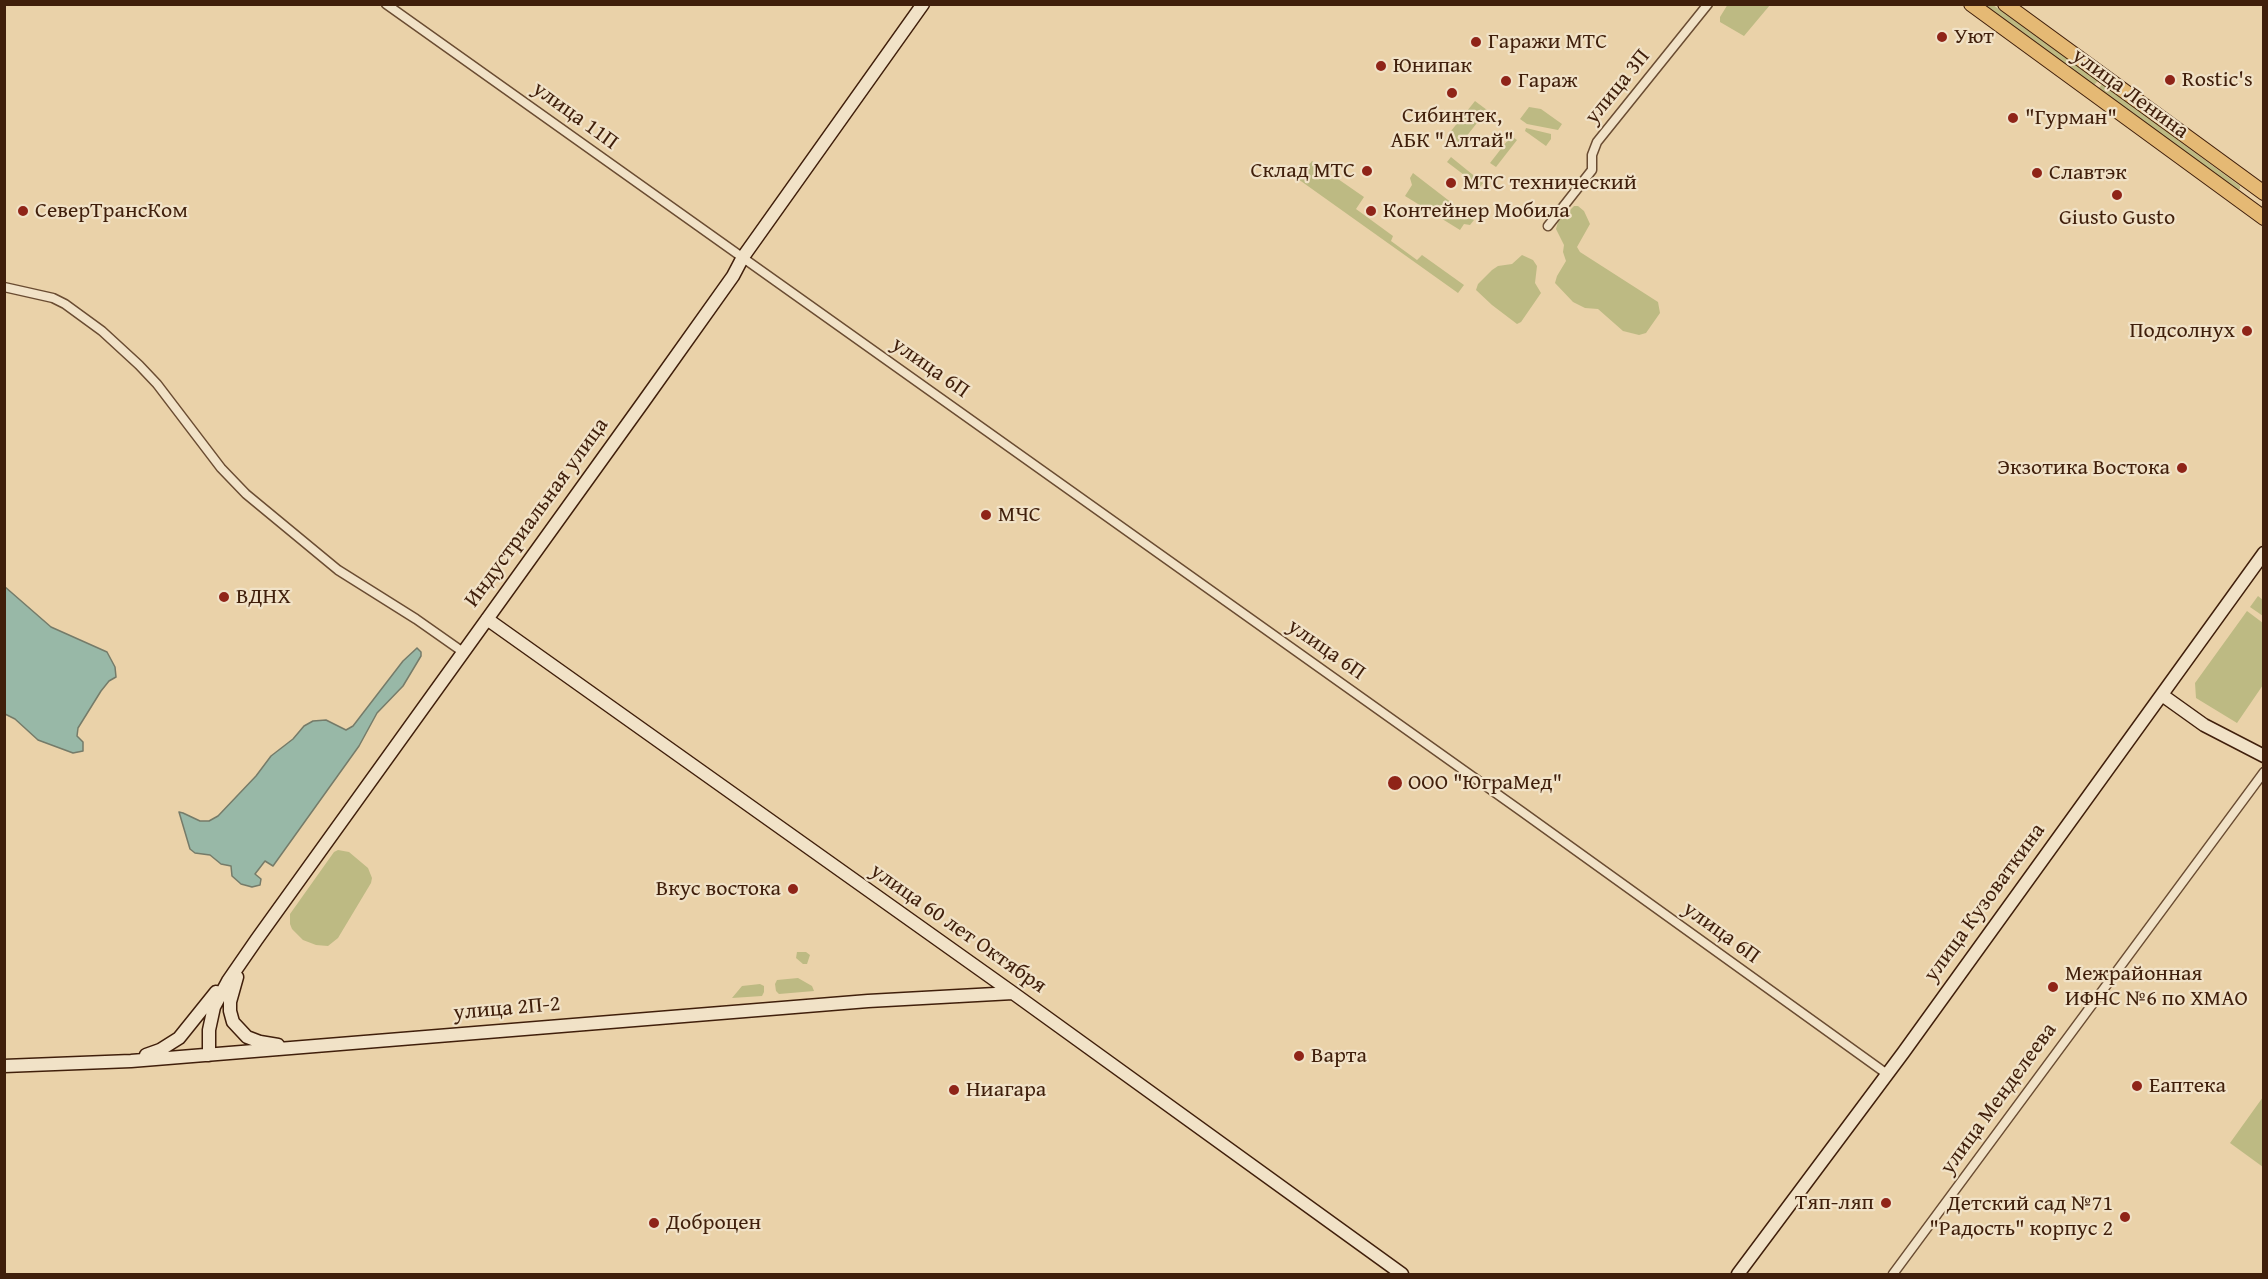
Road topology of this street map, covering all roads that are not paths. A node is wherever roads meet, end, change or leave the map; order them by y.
1 (386, 4) edge
2 (923, 4) edge
3 (1708, 4) edge
4 (1971, 4) edge
5 (2006, 4) edge
6 (2258, 190) edge
7 (2242, 202) junction
8 (2264, 218) edge
9 (1548, 226) dead end
10 (743, 257) junction
11 (4, 287) edge
12 (2264, 553) edge
13 (487, 619) junction
14 (463, 652) junction
15 (2162, 695) junction
16 (2264, 756) edge
17 (2264, 772) edge
18 (257, 939) junction
19 (1013, 993) junction
20 (296, 1048) junction
21 (210, 1055) junction
22 (132, 1061) junction
23 (4, 1066) edge
24 (1887, 1074) junction
25 (1402, 1275) edge
26 (1738, 1275) edge
27 (1893, 1275) edge

1 - 10 street, улица 11П
2 - 10 main road, Индустриальная улица
3 - 9 street, улица 3П
4 - 7 main road, улица Ленина
5 - 6 main road, улица Ленина
6 - 7 main road
7 - 8 main road, улица Ленина
10 - 13 main road, Индустриальная улица
10 - 24 street, улица 6П
11 - 14 street
12 - 15 main road, улица Кузоваткина
13 - 14 main road, Индустриальная улица
13 - 19 main road, улица 60 лет Октября
14 - 18 main road, Индустриальная улица
15 - 16 main road
15 - 24 main road, улица Кузоваткина
17 - 27 street, улица Менделеева
18 - 20 main road
18 - 21 main road, Индустриальная улица
18 - 22 main road
19 - 20 main road, улица 2П-2
19 - 25 main road, улица 60 лет Октября
20 - 21 main road, улица 2П-2
21 - 22 main road, улица 2П-2
22 - 23 main road, улица 2П-2
24 - 26 main road, улица Кузоваткина

